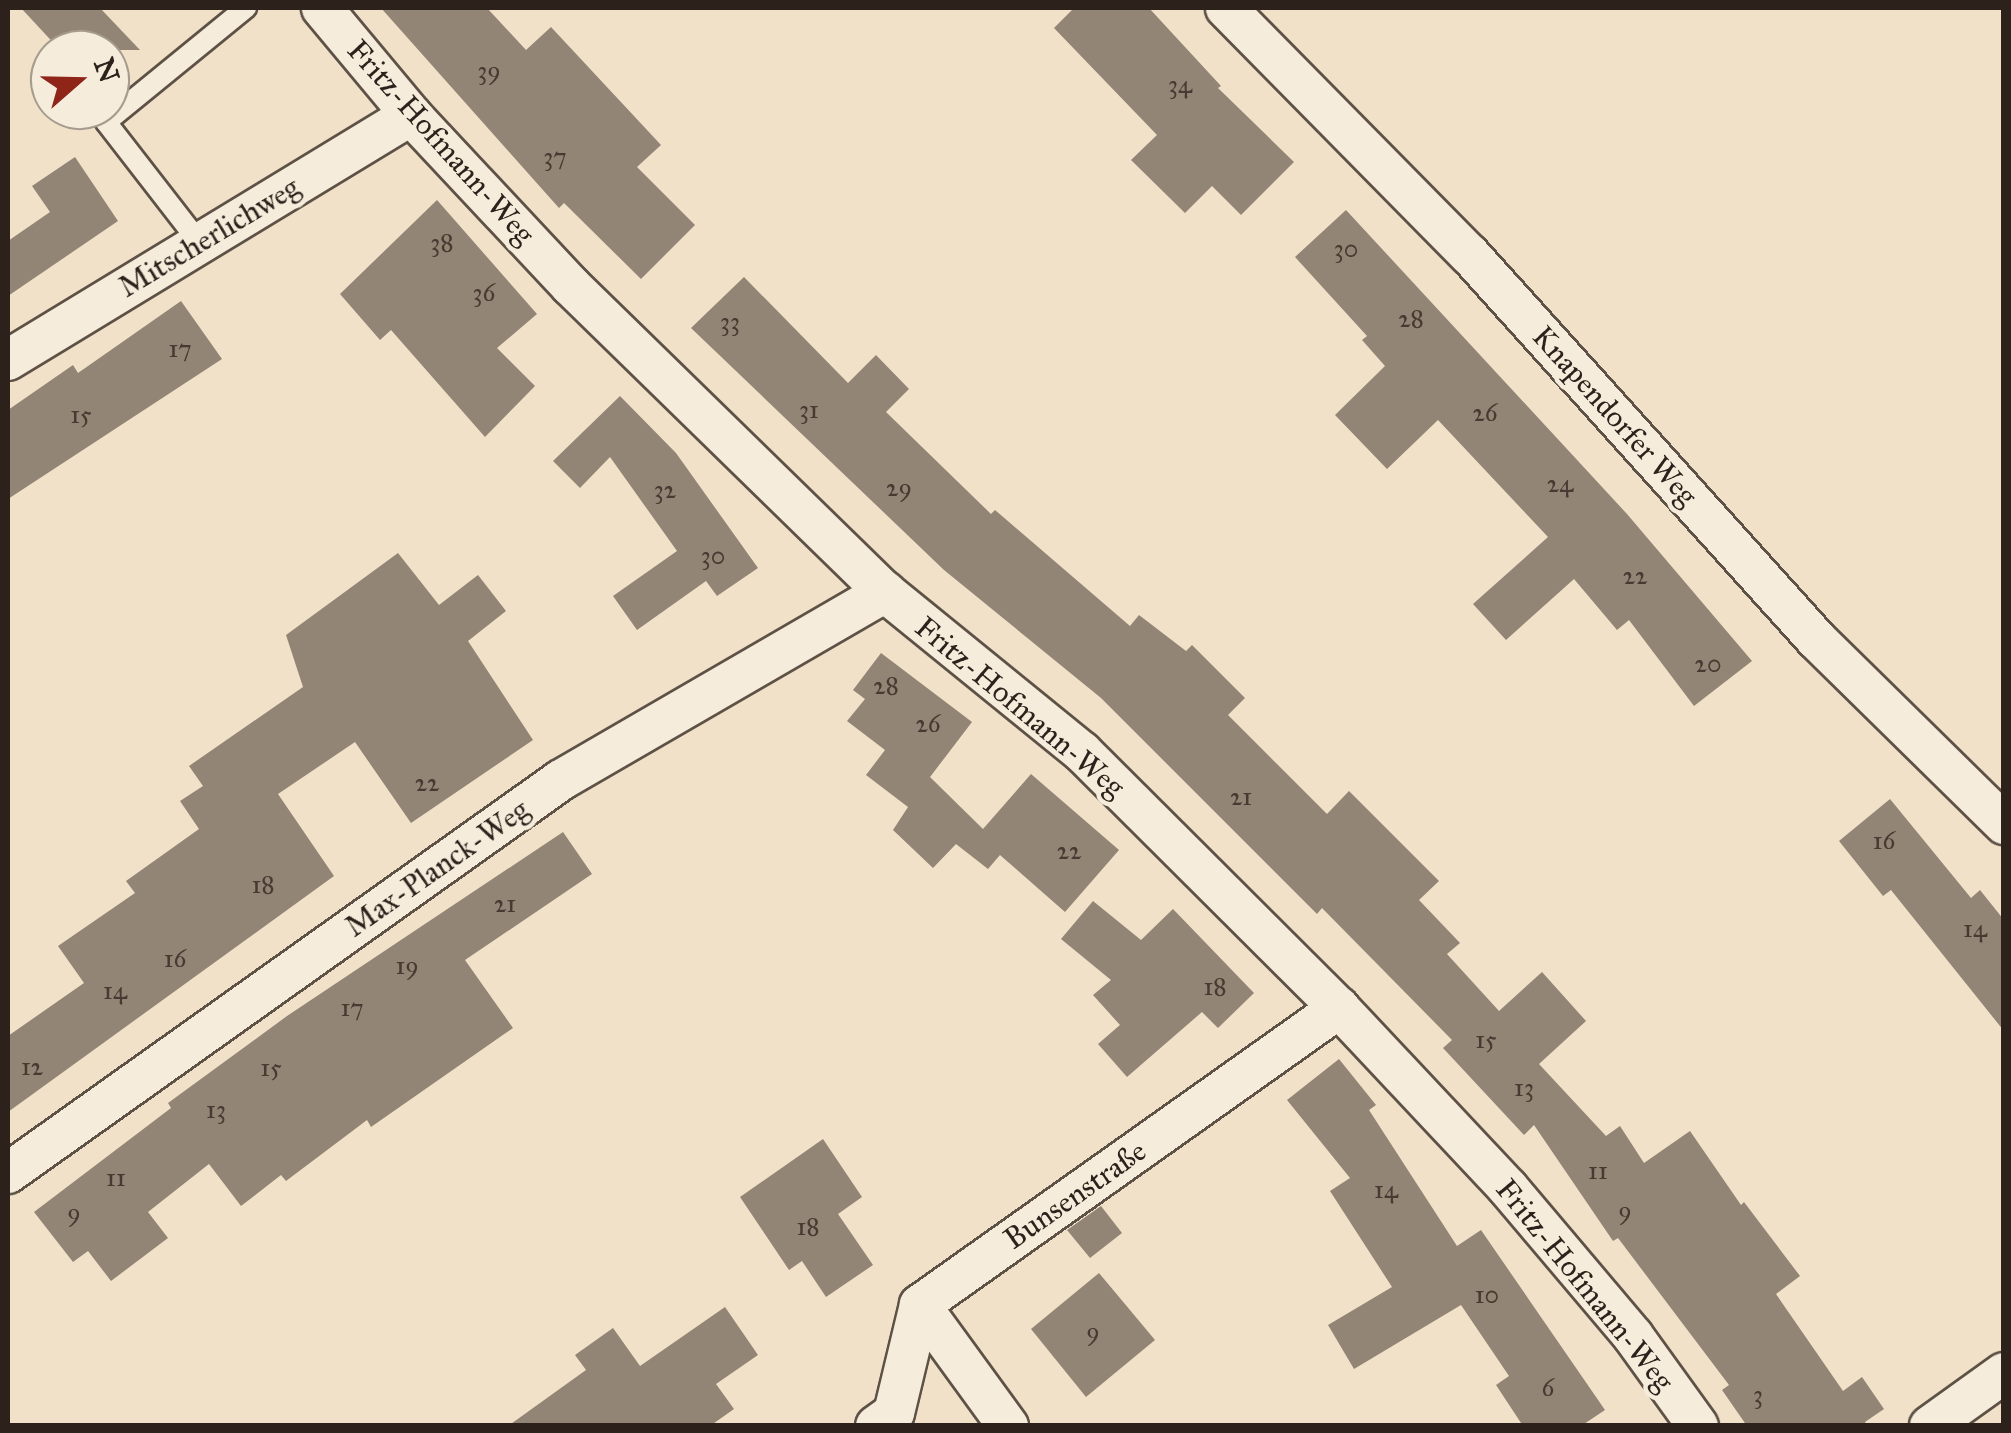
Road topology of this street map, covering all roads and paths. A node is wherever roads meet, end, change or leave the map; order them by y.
1 (246, 8) edge
2 (322, 8) edge
3 (1226, 8) edge
4 (411, 115) junction
5 (199, 242) junction
6 (8, 360) edge
7 (885, 592) junction
8 (2004, 824) edge
9 (1339, 1008) junction
10 (8, 1172) edge
11 (920, 1305) junction
12 (2004, 1373) edge
13 (876, 1426) edge
14 (1008, 1426) edge
15 (1698, 1426) edge
16 (1930, 1426) edge

1 - 5 lane
2 - 4 street, Fritz-Hofmann-Weg
3 - 8 street, Knapendorfer Weg
4 - 5 street, Mitscherlichweg
4 - 7 street, Fritz-Hofmann-Weg
5 - 6 street, Mitscherlichweg
7 - 9 street, Fritz-Hofmann-Weg
7 - 10 street, Max-Planck-Weg
9 - 11 street, Bunsenstraße
9 - 15 street, Fritz-Hofmann-Weg
11 - 13 street
11 - 14 street
12 - 16 street

